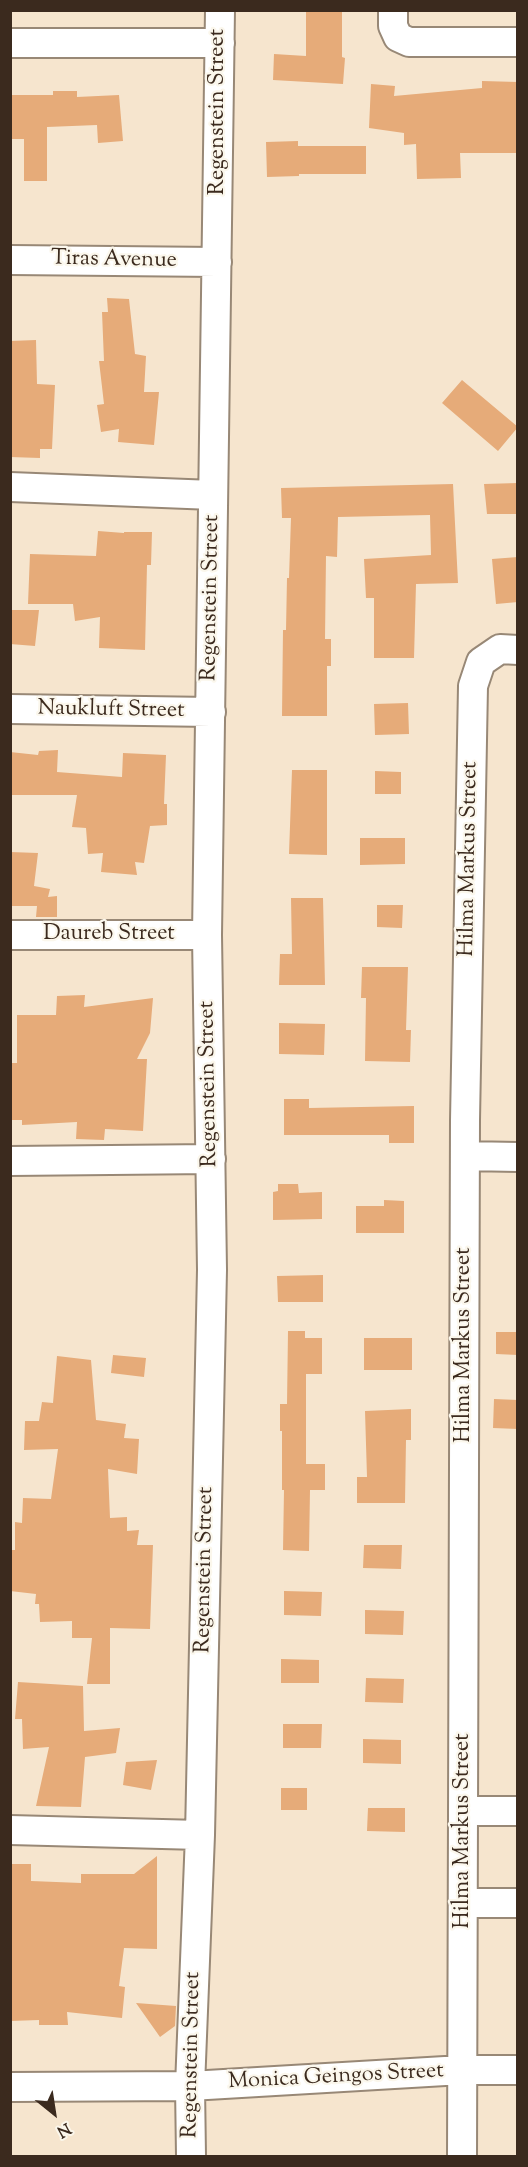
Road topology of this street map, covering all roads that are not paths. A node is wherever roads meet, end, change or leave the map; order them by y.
1 (220, 10) edge
2 (393, 10) edge
3 (518, 42) edge
4 (10, 43) edge
5 (220, 43) junction
6 (10, 260) edge
7 (217, 262) junction
8 (10, 487) edge
9 (213, 495) junction
10 (518, 650) edge
11 (10, 709) edge
12 (211, 712) junction
13 (10, 934) edge
14 (207, 935) junction
15 (465, 1156) junction
16 (518, 1157) edge
17 (211, 1159) junction
18 (10, 1161) edge
19 (465, 1811) junction
20 (518, 1811) edge
21 (10, 1830) edge
22 (200, 1835) junction
23 (464, 1903) junction
24 (518, 1903) edge
25 (462, 2070) junction
26 (518, 2070) edge
27 (190, 2086) junction
28 (10, 2087) edge
29 (191, 2157) edge
30 (462, 2157) edge

1 - 5 street, Regenstein Street
2 - 3 street
4 - 5 street
5 - 7 street, Regenstein Street
6 - 7 street, Tiras Avenue
7 - 9 street, Regenstein Street
8 - 9 street
9 - 12 street, Regenstein Street
10 - 15 street, Hilma Markus Street
11 - 12 street, Naukluft Street
12 - 14 street, Regenstein Street
13 - 14 street, Daureb Street
14 - 17 street, Regenstein Street
15 - 16 street
15 - 19 street, Hilma Markus Street
17 - 18 street
17 - 22 street, Regenstein Street
19 - 20 street
19 - 23 street, Hilma Markus Street
21 - 22 street
22 - 27 street, Regenstein Street
23 - 24 street
23 - 25 street, Hilma Markus Street
25 - 26 street, Monica Geingos Street
25 - 27 street, Monica Geingos Street
25 - 30 street, Hilma Markus Street
27 - 28 street, Monica Geingos Street
27 - 29 street, Regenstein Street

